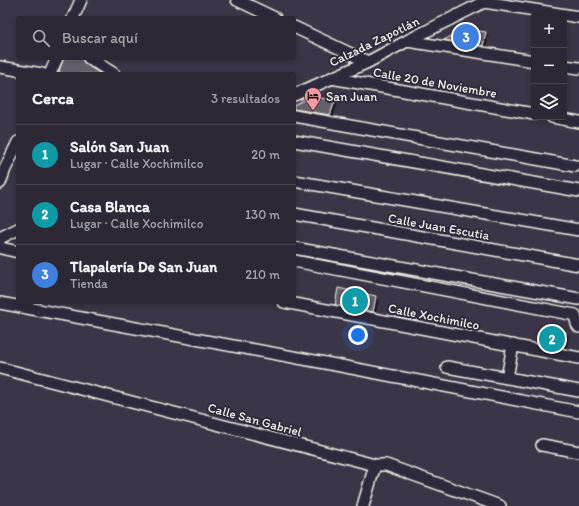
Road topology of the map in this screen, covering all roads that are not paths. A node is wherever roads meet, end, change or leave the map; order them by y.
1 (81, 0) edge
2 (237, 0) edge
3 (486, 1) edge
4 (74, 16) edge
5 (271, 16) edge
6 (579, 17) edge
7 (296, 28) edge
8 (408, 41) junction
9 (56, 60) edge
10 (92, 60) edge
11 (531, 61) edge
12 (368, 62) junction
13 (567, 66) edge
14 (0, 67) edge
15 (579, 68) edge
16 (30, 72) edge
17 (51, 72) edge
18 (111, 72) edge
19 (331, 78) junction
20 (296, 94) edge
21 (531, 113) edge
22 (296, 116) edge
23 (567, 120) edge
24 (579, 122) edge
25 (296, 141) edge
26 (16, 146) edge
27 (575, 166) dead end
28 (3, 169) edge
29 (296, 181) edge
30 (0, 183) edge
31 (579, 191) edge
32 (296, 214) edge
33 (16, 230) edge
34 (579, 230) edge
35 (0, 238) edge
36 (0, 246) edge
37 (296, 248) edge
38 (16, 252) edge
39 (296, 261) edge
40 (579, 265) edge
41 (579, 299) edge
42 (0, 303) edge
43 (295, 304) edge
44 (579, 327) edge
45 (513, 345) junction
46 (579, 358) edge
47 (447, 367) dead end
48 (0, 368) edge
49 (507, 378) junction
50 (579, 391) edge
51 (579, 412) edge
52 (542, 445) dead end
53 (579, 452) edge
54 (375, 465) junction
55 (363, 506) edge
56 (500, 506) edge

1 - 4 street
2 - 5 street
3 - 6 street
3 - 8 street, Calzada Zapotlán
7 - 12 street
8 - 11 street
8 - 12 street, Calzada Zapotlán
9 - 17 street
10 - 18 street
12 - 19 street, Calzada Zapotlán
13 - 15 street
14 - 16 street
19 - 20 street, Calzada Zapotlán
19 - 21 street, Calle 20 de Noviembre
22 - 27 street
23 - 24 street
25 - 31 street
26 - 28 street
28 - 30 street
29 - 34 street
32 - 40 street, Calle Juan Escutia
33 - 35 street
36 - 38 street
37 - 41 street
39 - 44 street
42 - 51 street
43 - 45 street, Calle Xochimilco
45 - 46 street, Calle Xochimilco
45 - 49 street
47 - 49 street
48 - 54 street, Calle San Gabriel
49 - 50 street
52 - 53 street
54 - 55 street
54 - 56 street, Calle San Gabriel

